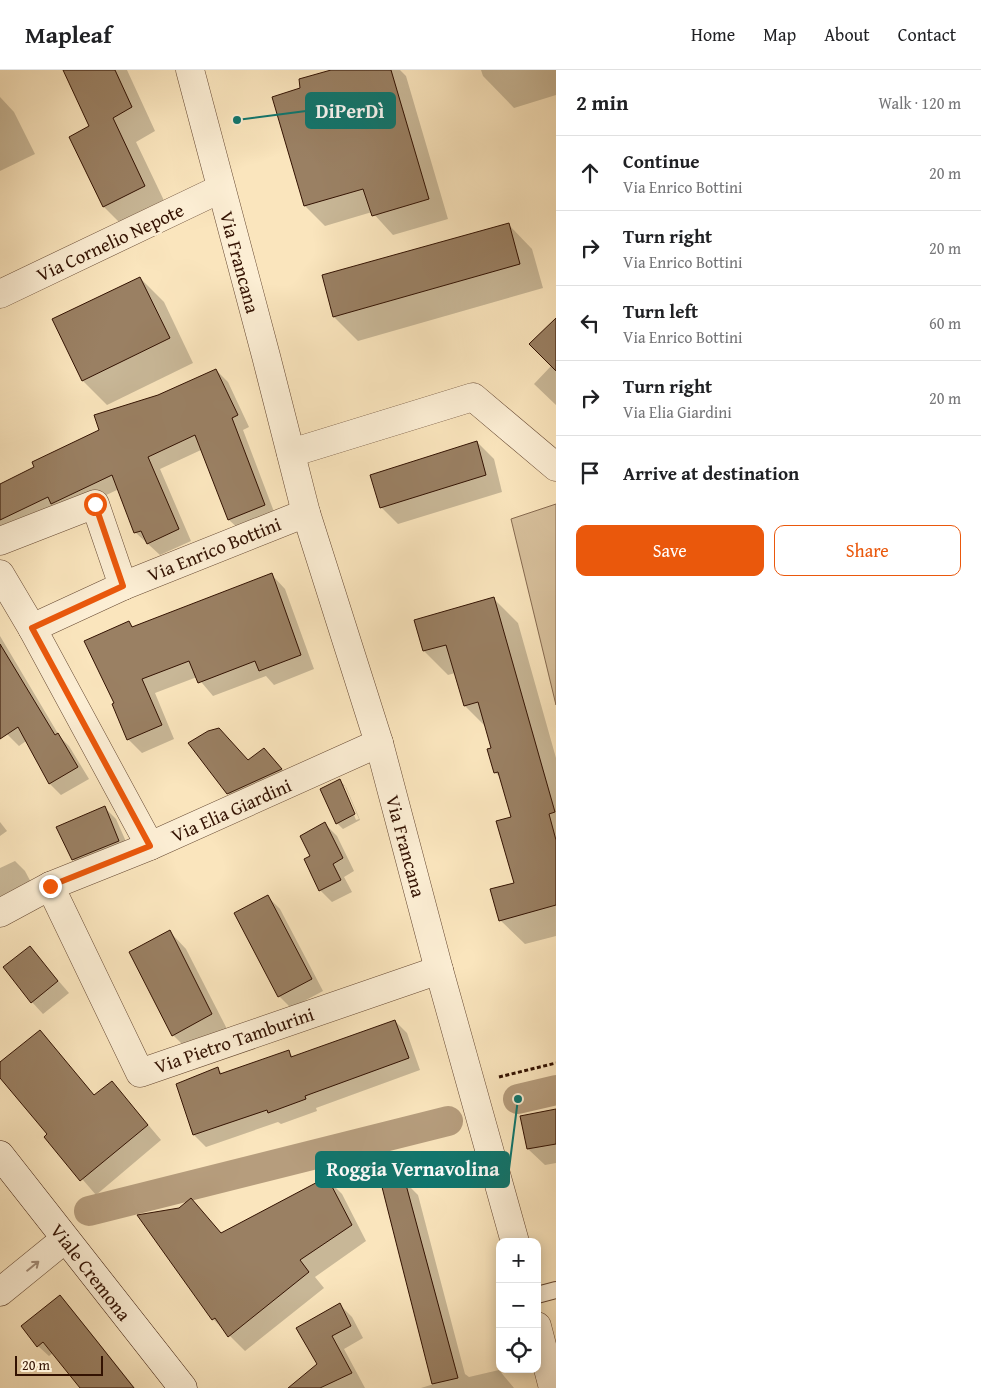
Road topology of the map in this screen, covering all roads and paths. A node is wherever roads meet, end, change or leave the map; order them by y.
1 (190, 70) edge
2 (220, 189) junction
3 (0, 294) edge
4 (291, 453) junction
5 (556, 467) edge
6 (306, 513) junction
7 (0, 541) edge
8 (0, 574) edge
9 (123, 586) junction
10 (32, 628) junction
11 (379, 743) junction
12 (150, 846) junction
13 (50, 886) junction
14 (0, 913) edge
15 (439, 970) junction
16 (556, 1063) edge
17 (472, 1083) junction
18 (3, 1166) edge
19 (514, 1238) edge
20 (65, 1240) junction
21 (556, 1290) edge
22 (0, 1292) edge
23 (541, 1293) edge
24 (538, 1328) edge
25 (183, 1388) edge
26 (553, 1388) edge

1 - 2 street, Via Francana
2 - 3 street, Via Cornelio Nepote
2 - 4 street, Via Francana
4 - 5 street
4 - 6 street, Via Francana
6 - 9 street, Via Enrico Bottini
6 - 11 street, Via Francana
7 - 9 street, Via Enrico Bottini
8 - 10 street
9 - 10 street, Via Enrico Bottini
10 - 12 street
11 - 12 street, Via Elia Giardini
11 - 15 street, Via Francana
12 - 13 street, Via Elia Giardini
13 - 14 street, Via Elia Giardini
13 - 15 street, Via Pietro Tamburini
15 - 17 street, Via Francana
16 - 17 path
17 - 19 street, Via Francana
18 - 20 street, Viale Cremona
22 -> 20 street
20 - 25 street, Viale Cremona
21 - 23 lane
24 - 26 street

